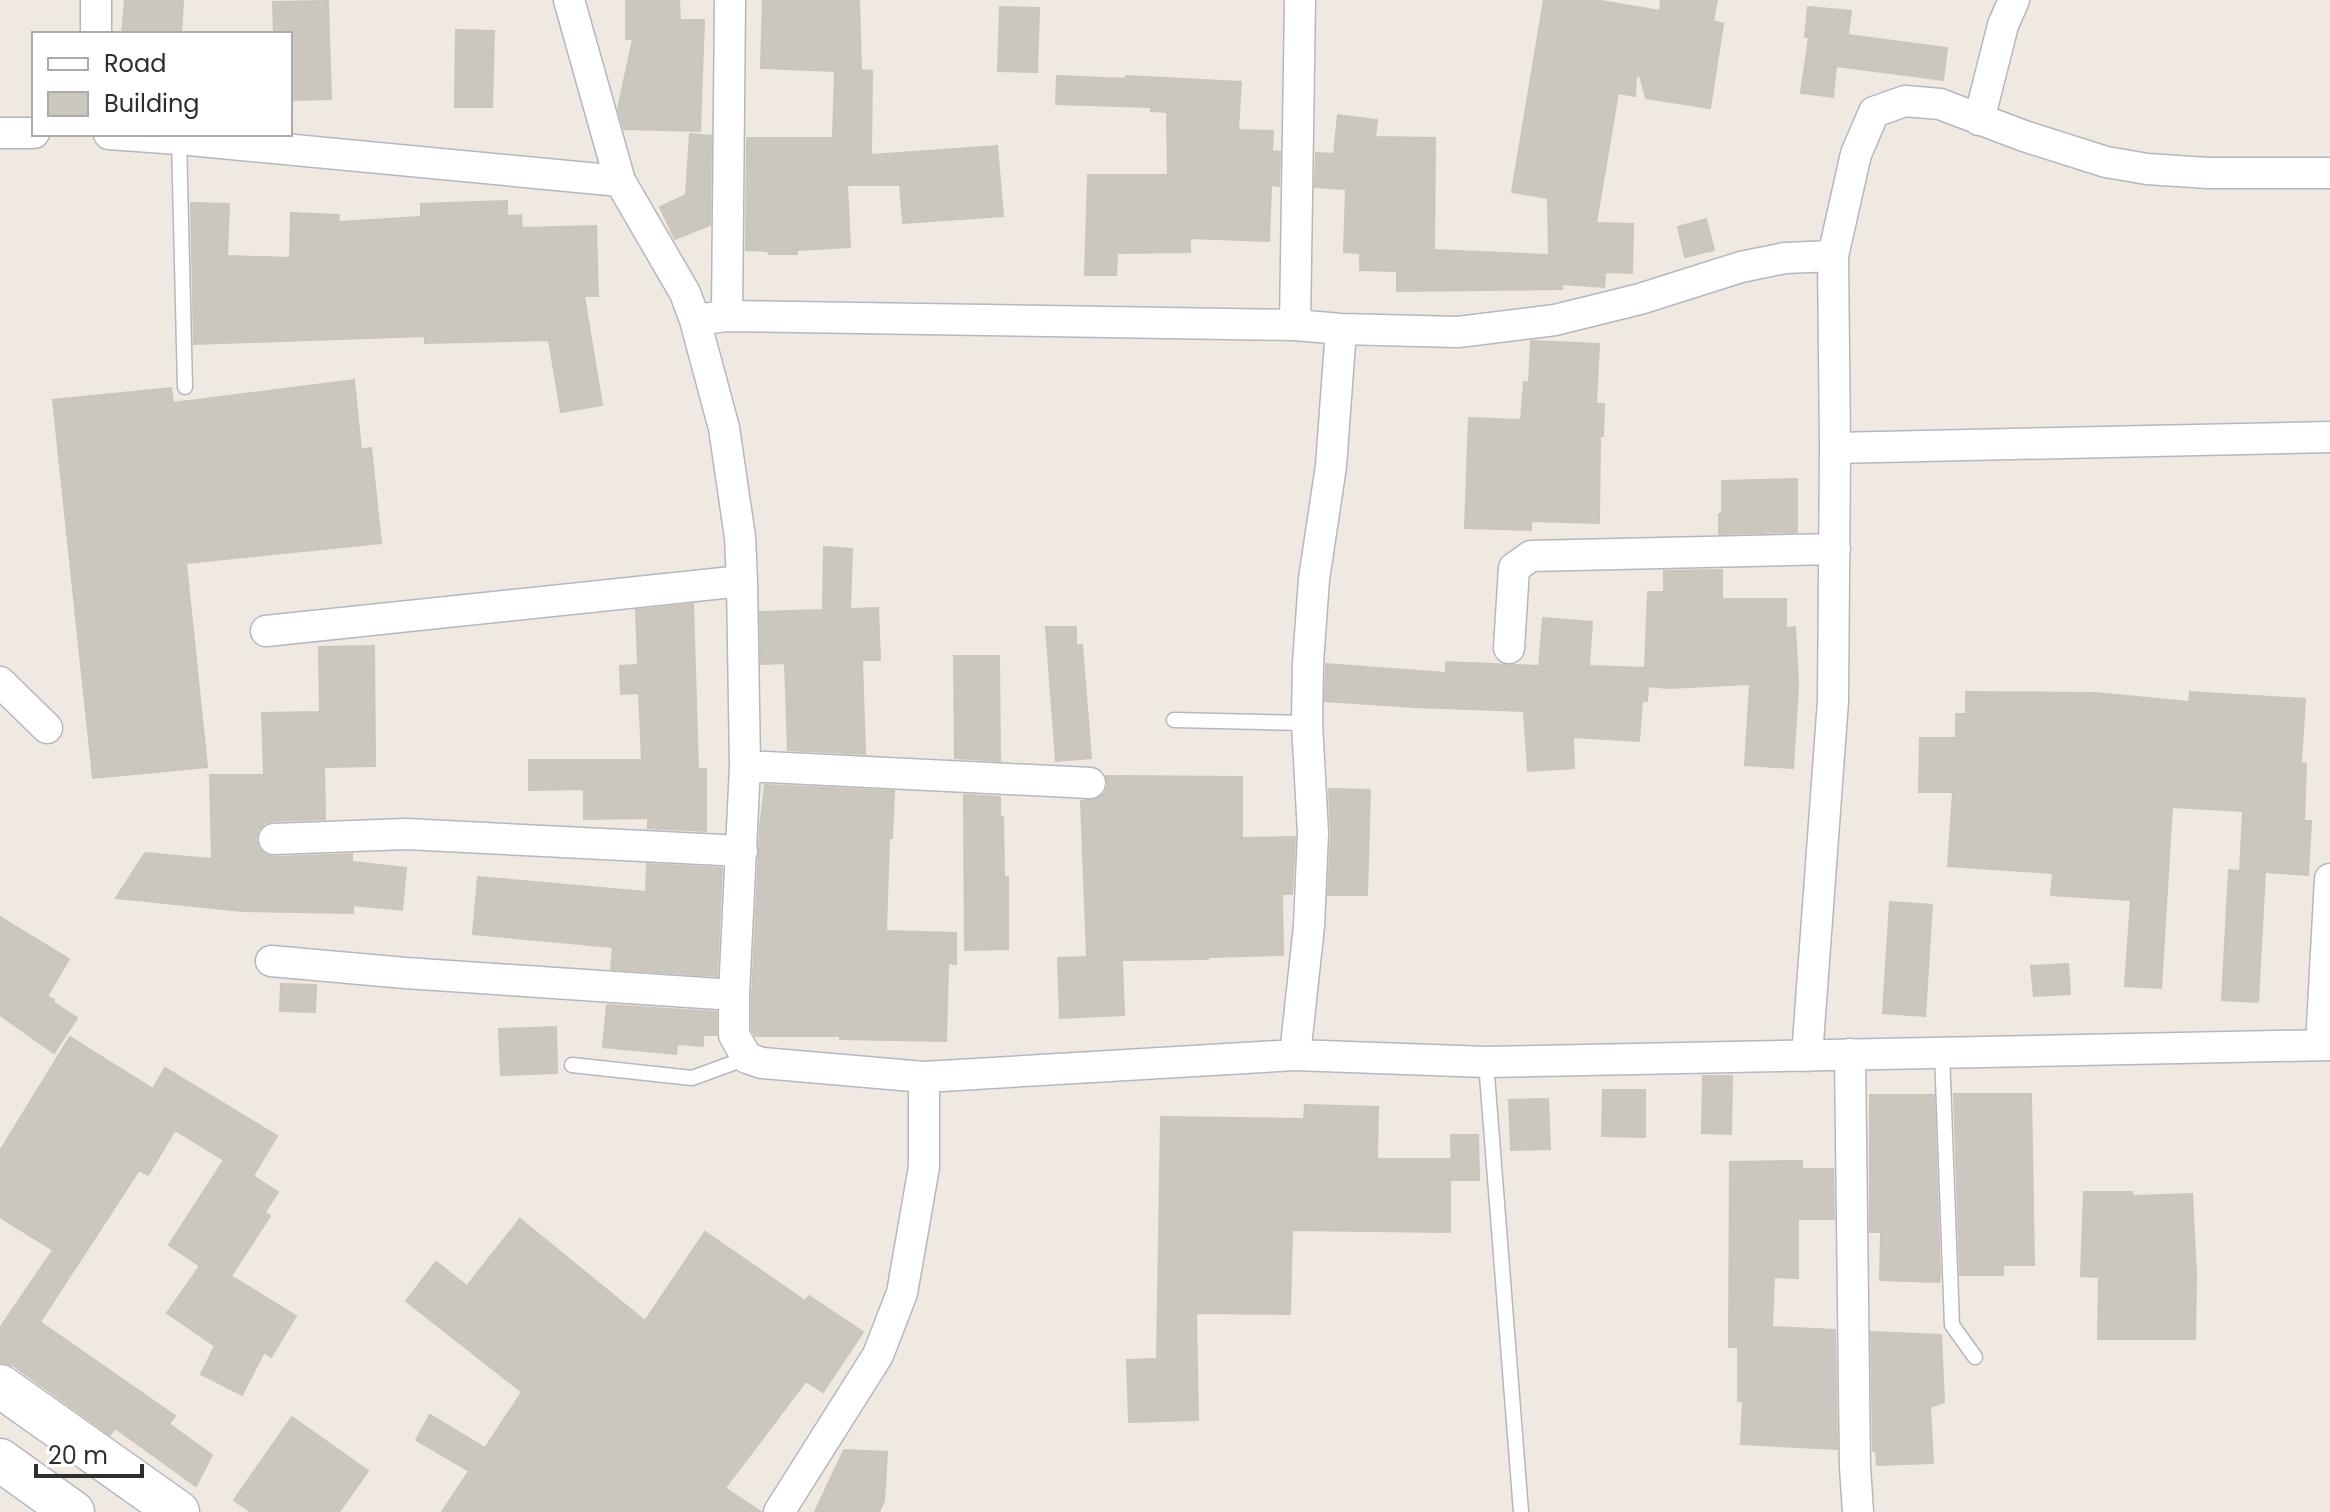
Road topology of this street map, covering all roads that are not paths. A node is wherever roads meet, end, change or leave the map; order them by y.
1 (96, 0) edge
2 (569, 0) edge
3 (730, 0) edge
4 (1300, 0) edge
5 (2014, 0) edge
6 (96, 32) edge
7 (1979, 120) junction
8 (0, 133) edge
9 (32, 133) edge
10 (137, 136) edge
11 (179, 139) junction
12 (2330, 173) edge
13 (620, 181) junction
14 (1833, 256) junction
15 (727, 316) junction
16 (695, 320) junction
17 (1295, 325) junction
18 (1341, 329) junction
19 (185, 387) dead end
20 (2330, 437) edge
21 (1835, 448) junction
22 (1835, 549) junction
23 (742, 581) junction
24 (266, 631) dead end
25 (1509, 648) dead end
26 (0, 682) edge
27 (1174, 720) dead end
28 (1307, 723) junction
29 (47, 728) dead end
30 (745, 766) junction
31 (1090, 783) dead end
32 (274, 839) dead end
33 (742, 851) junction
34 (2330, 879) edge
35 (271, 961) dead end
36 (734, 995) junction
37 (2325, 1045) edge
38 (1942, 1053) junction
39 (1850, 1054) junction
40 (1295, 1055) junction
41 (1807, 1056) junction
42 (747, 1058) junction
43 (1486, 1062) junction
44 (572, 1065) dead end
45 (924, 1077) junction
46 (1975, 1357) dead end
47 (0, 1386) edge
48 (0, 1460) edge
49 (73, 1512) edge
50 (178, 1512) edge
51 (779, 1512) edge
52 (1521, 1512) edge
53 (1858, 1512) edge

1 - 6 street
2 - 13 street
3 - 15 street
4 - 17 street
5 - 7 street
7 - 12 street
7 - 14 street
8 - 9 street
10 - 11 street
11 - 13 street
11 - 19 lane
13 - 16 street
14 - 18 street
14 - 21 street
15 - 16 street
15 - 17 street
16 - 23 street
17 - 18 street
18 - 28 street
20 - 21 street
21 - 22 street
22 - 25 street
22 - 41 street
23 - 24 street
23 - 30 street
26 - 29 street
27 - 28 lane
28 - 40 street
30 - 31 street
30 - 33 street
32 - 33 street
33 - 36 street
34 - 37 street
35 - 36 street
36 - 42 street
37 - 38 street
38 - 39 street
38 - 46 lane
39 - 41 street
39 - 53 street
40 - 43 street
40 - 45 street
41 - 43 street
42 - 44 lane
42 - 45 street
43 - 52 lane
45 - 51 street
47 - 50 main road
48 - 49 main road

